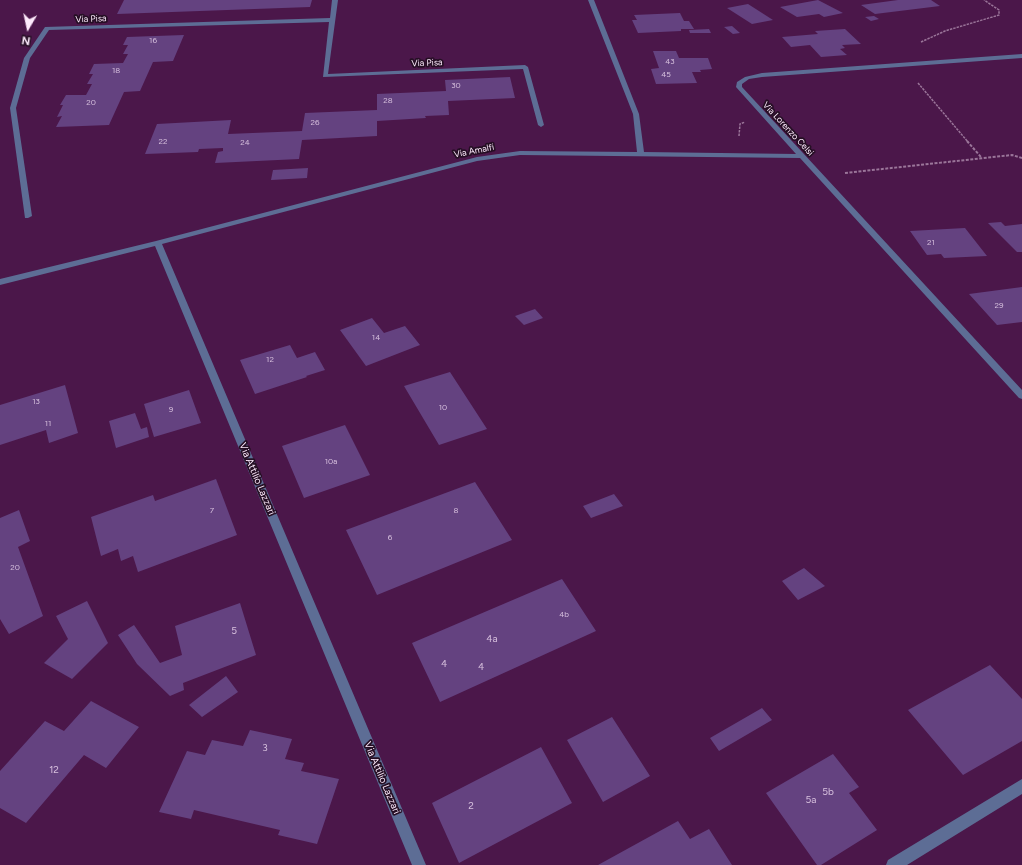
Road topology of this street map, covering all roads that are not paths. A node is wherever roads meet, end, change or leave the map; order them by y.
1 (335, 0) edge
2 (592, 0) edge
3 (333, 20) junction
4 (1022, 56) edge
5 (541, 125) dead end
6 (641, 154) junction
7 (801, 156) junction
8 (28, 216) dead end
9 (158, 243) junction
10 (0, 282) edge
11 (1022, 396) edge
12 (1022, 786) edge
13 (419, 865) edge
14 (894, 865) edge

1 - 3 street, Via Pisa
2 - 6 street
3 - 5 street, Via Pisa
3 - 8 street, Via Pisa
4 - 7 street, Via Lorenzo Celsi
6 - 7 street, Via Amalfi
6 - 9 street, Via Amalfi
7 - 11 street, Via Lorenzo Celsi
9 - 10 street
9 - 13 street, Via Attilio Lazzari
12 - 14 street

